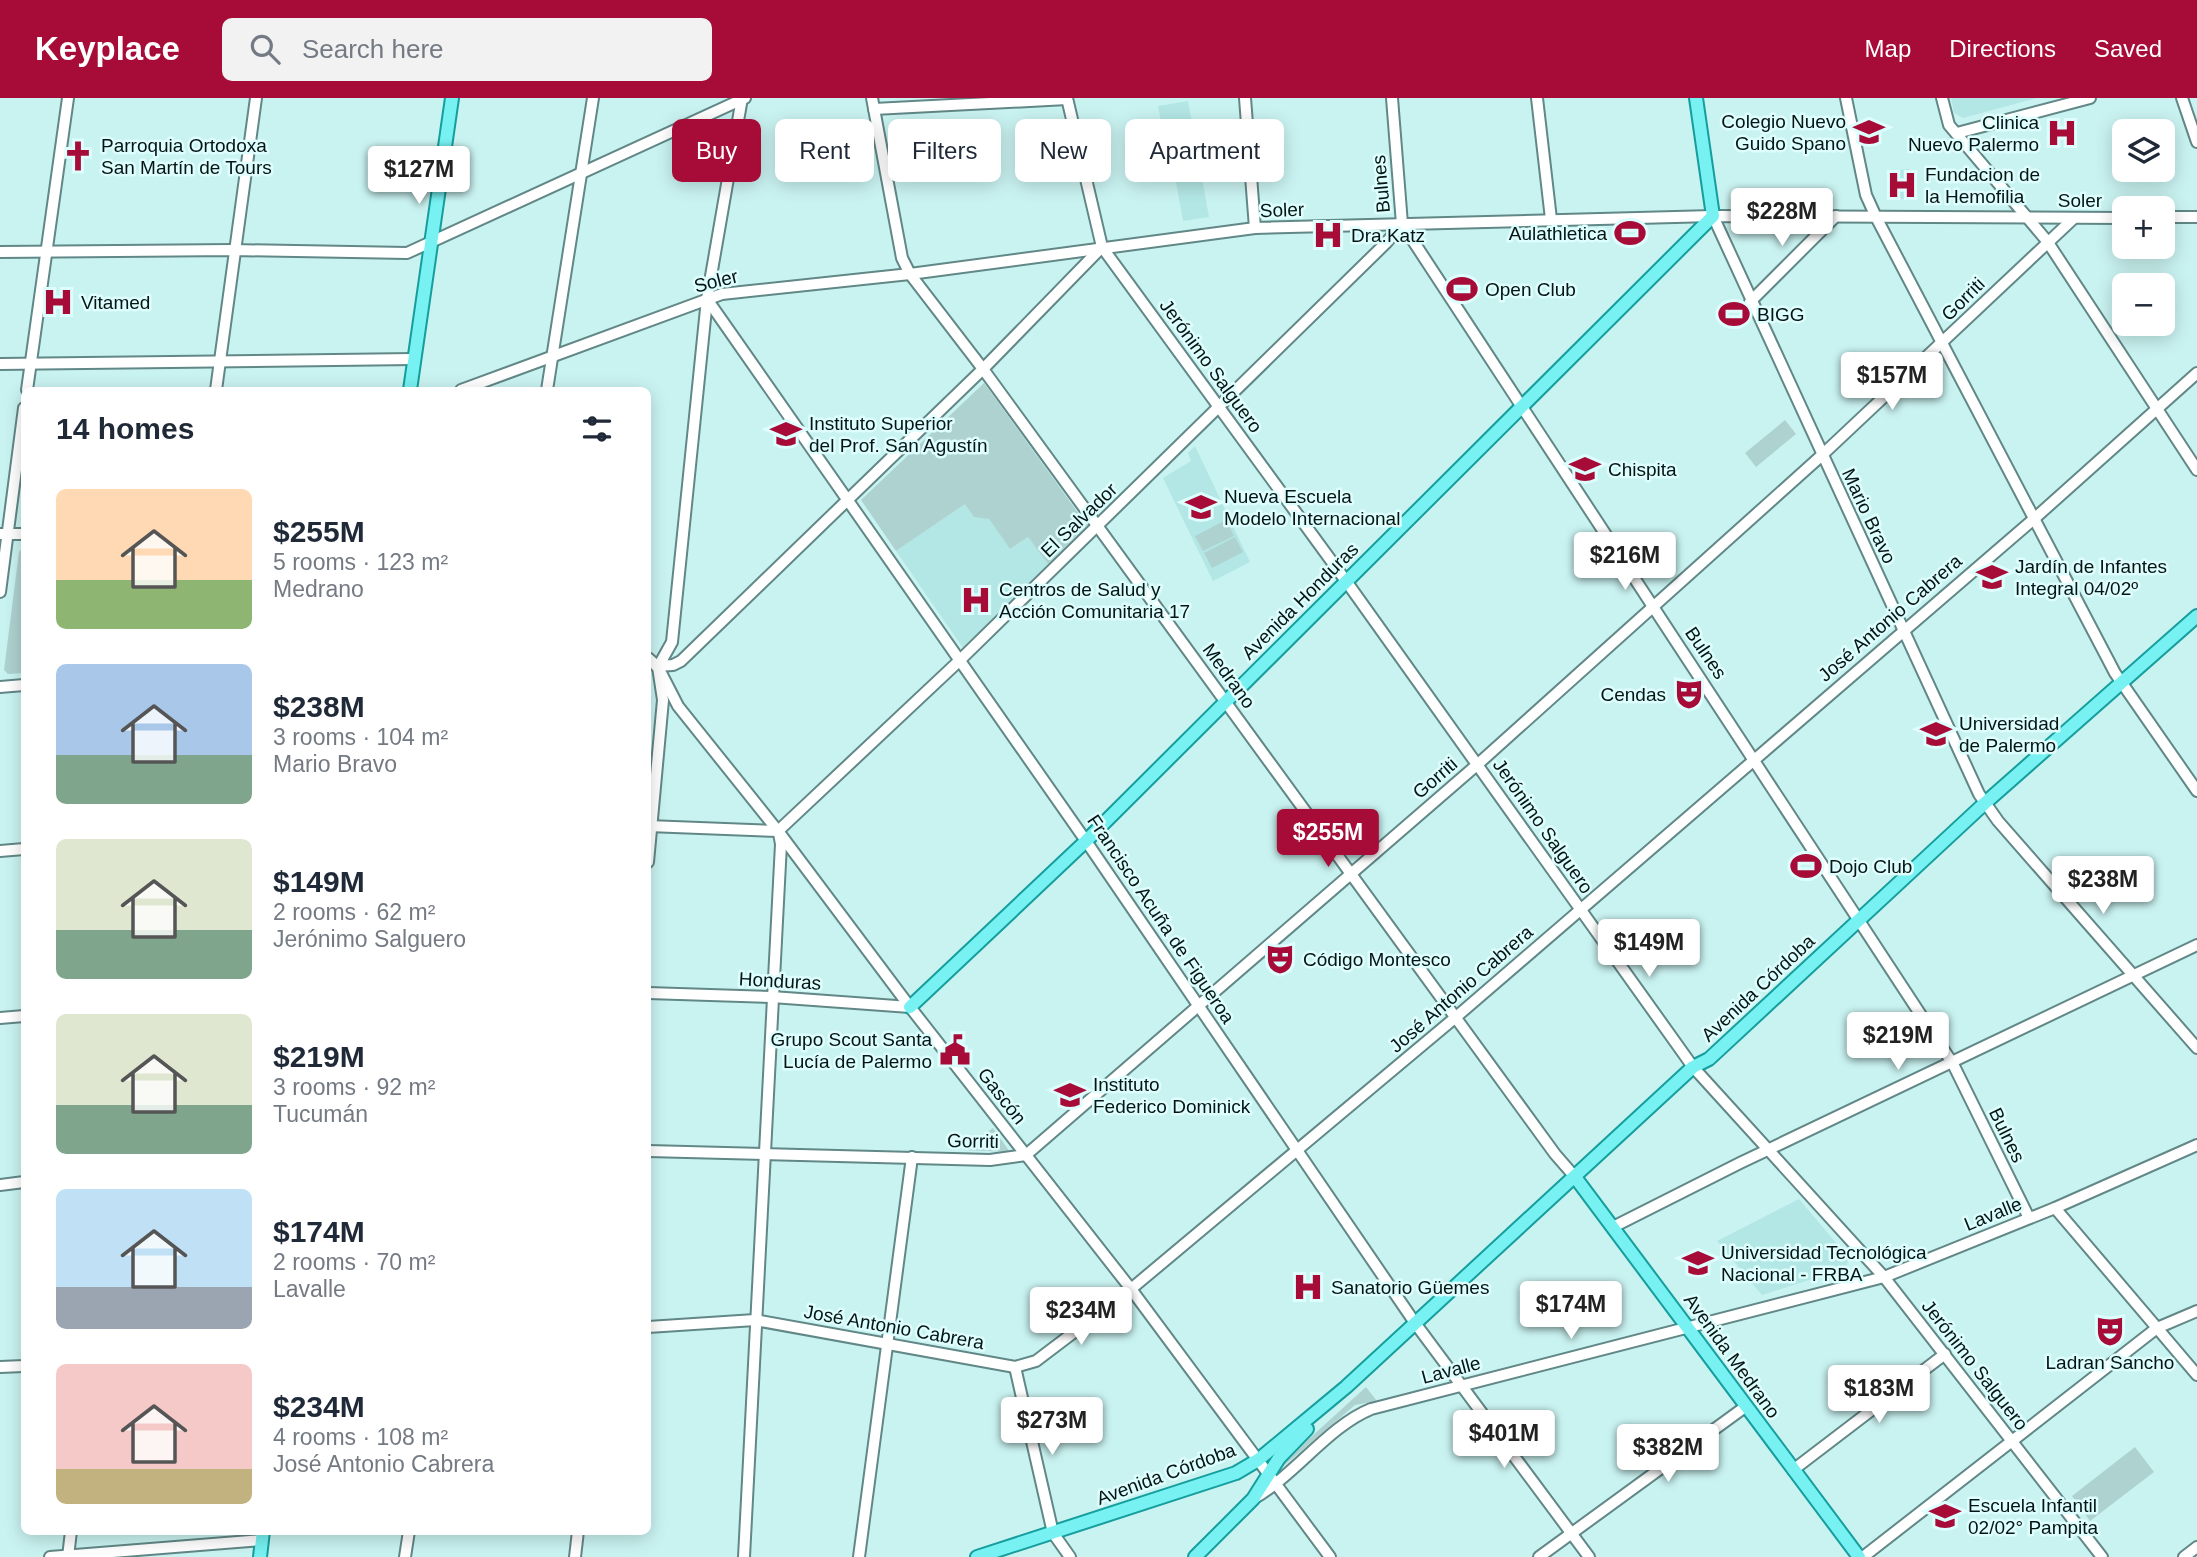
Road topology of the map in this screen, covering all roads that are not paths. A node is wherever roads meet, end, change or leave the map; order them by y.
1 (68, 98) edge
2 (256, 98) edge
3 (452, 98) edge
4 (593, 98) edge
5 (743, 98) edge
6 (1245, 98) edge
7 (1392, 98) edge
8 (1537, 98) edge
9 (1696, 98) edge
10 (1846, 98) edge
11 (1942, 98) edge
12 (2090, 98) edge
13 (2182, 98) edge
14 (1067, 99) edge
15 (873, 104) edge
16 (1957, 133) junction
17 (2197, 142) edge
18 (579, 175) junction
19 (1713, 216) junction
20 (1836, 216) junction
21 (1875, 216) junction
22 (2030, 217) junction
23 (2197, 217) edge
24 (2074, 218) junction
25 (2112, 218) edge
26 (2175, 218) edge
27 (1551, 219) junction
28 (1402, 225) junction
29 (1255, 228) junction
30 (2047, 241) junction
31 (430, 242) junction
32 (1102, 247) junction
33 (234, 250) junction
34 (45, 251) junction
35 (0, 252) edge
36 (910, 274) junction
37 (707, 299) junction
38 (1750, 302) junction
39 (1941, 345) junction
40 (552, 357) junction
41 (414, 359) junction
42 (219, 363) junction
43 (0, 364) edge
44 (30, 364) junction
45 (984, 369) junction
46 (2197, 373) edge
47 (27, 387) edge
48 (216, 387) edge
49 (410, 387) edge
50 (469, 387) edge
51 (547, 387) edge
52 (1219, 406) junction
53 (1522, 408) junction
54 (2156, 409) junction
55 (21, 427) edge
56 (1821, 456) junction
57 (2197, 470) edge
58 (847, 500) junction
59 (2035, 518) junction
60 (1098, 526) junction
61 (4, 534) edge
62 (1346, 581) junction
63 (0, 592) edge
64 (1654, 606) junction
65 (2197, 616) edge
66 (1903, 630) junction
67 (959, 661) junction
68 (653, 665) edge
69 (2122, 683) junction
70 (21, 685) edge
71 (0, 687) edge
72 (1226, 702) junction
73 (1755, 758) junction
74 (1478, 764) junction
75 (2197, 790) edge
76 (1985, 803) junction
77 (651, 808) edge
78 (651, 826) edge
79 (778, 831) junction
80 (1086, 841) junction
81 (21, 849) edge
82 (0, 852) edge
83 (1351, 874) junction
84 (1580, 909) junction
85 (1860, 919) junction
86 (2197, 945) edge
87 (2133, 975) junction
88 (651, 993) edge
89 (772, 997) junction
90 (910, 1007) junction
91 (1200, 1008) junction
92 (21, 1016) edge
93 (1455, 1017) junction
94 (0, 1018) edge
95 (2197, 1048) edge
96 (1953, 1064) junction
97 (1693, 1067) junction
98 (2197, 1145) edge
99 (1298, 1149) junction
100 (1768, 1150) junction
101 (651, 1151) edge
102 (766, 1153) junction
103 (1026, 1155) junction
104 (912, 1157) junction
105 (1575, 1177) junction
106 (21, 1182) edge
107 (0, 1185) edge
108 (2055, 1208) junction
109 (2029, 1218) junction
110 (1613, 1227) junction
111 (1884, 1276) junction
112 (1131, 1289) junction
113 (2197, 1311) edge
114 (755, 1320) junction
115 (1415, 1323) junction
116 (1688, 1326) junction
117 (651, 1327) edge
118 (2157, 1328) junction
119 (888, 1343) junction
120 (1945, 1354) junction
121 (21, 1366) edge
122 (0, 1367) edge
123 (1015, 1367) junction
124 (2197, 1375) edge
125 (1461, 1386) junction
126 (1346, 1387) junction
127 (1745, 1407) junction
128 (2013, 1441) junction
129 (1258, 1460) junction
130 (1793, 1470) junction
131 (1268, 1474) junction
132 (1276, 1486) junction
133 (1253, 1499) junction
134 (1053, 1533) junction
135 (71, 1535) edge
136 (262, 1535) edge
137 (408, 1535) edge
138 (578, 1535) edge
139 (1572, 1535) junction
140 (2197, 1547) edge
141 (68, 1556) edge
142 (50, 1557) edge
143 (260, 1557) edge
144 (405, 1557) edge
145 (575, 1557) edge
146 (744, 1557) edge
147 (859, 1557) edge
148 (977, 1557) edge
149 (1070, 1557) edge
150 (1195, 1557) edge
151 (1330, 1557) edge
152 (1539, 1557) edge
153 (1589, 1557) edge
154 (1861, 1557) edge
155 (2102, 1557) edge
156 (2184, 1557) edge

1 - 34 street
2 - 33 street
3 - 31 main road
4 - 18 street
5 - 18 street
5 - 37 street
6 - 29 street
7 - 28 street, Bulnes
8 - 27 street
9 - 19 main road
10 - 21 street
11 - 16 street
12 - 16 street
13 - 17 street
14 - 15 street
14 - 32 street, Jerónimo Salguero
15 - 36 street, Medrano
16 - 22 street
18 - 31 street
18 - 40 street
19 - 20 street, Soler
19 - 27 street, Soler
19 - 38 street, Mario Bravo
19 - 53 main road, Avenida Honduras
20 - 21 street, Soler
20 - 38 street
21 - 22 street, Soler
21 - 39 street
22 - 24 street, Soler
22 - 30 street
23 - 26 street
24 - 25 street, Soler
24 - 30 street, Gorriti
27 - 28 street, Soler
28 - 29 street, Soler
28 - 52 street, El Salvador
28 - 53 street, Bulnes
29 - 32 street, Soler
30 - 39 street, Gorriti
30 - 54 street
31 - 33 street
31 - 41 main road
32 - 36 street, Soler
32 - 45 street
32 - 52 street, Jerónimo Salguero
33 - 34 street
33 - 42 street
34 - 35 street
34 - 44 street
36 - 37 street, Soler
36 - 45 street, Medrano
37 - 40 street, Soler
37 - 58 street, Francisco Acuña de Figueroa
37 - 68 street
38 - 56 street, Mario Bravo
39 - 56 street, Gorriti
39 - 59 street
40 - 50 street, Soler
40 - 51 street
41 - 42 street
41 - 49 main road
42 - 44 street
42 - 48 street
43 - 44 street
44 - 47 street
45 - 58 street
45 - 60 street, Medrano
46 - 54 street, José Antonio Cabrera
52 - 60 street, El Salvador
52 - 62 street, Jerónimo Salguero
53 - 62 main road, Avenida Honduras
53 - 64 street, Bulnes
54 - 57 street
54 - 59 street, José Antonio Cabrera
55 - 61 street
56 - 64 street, Gorriti
56 - 66 street, Mario Bravo
58 - 67 street, Francisco Acuña de Figueroa
58 - 68 street
59 - 66 street, José Antonio Cabrera
59 - 69 street
60 - 67 street, El Salvador
60 - 72 street, Medrano
61 - 63 street
62 - 72 main road, Avenida Honduras
62 - 74 street, Jerónimo Salguero
64 - 73 street, Bulnes
64 - 74 street, Gorriti
65 - 69 main road, Avenida Córdoba
66 - 73 street, José Antonio Cabrera
66 - 76 street, Mario Bravo
67 - 79 street, El Salvador
67 - 80 street, Francisco Acuña de Figueroa
68 - 77 street
68 - 79 street, Gascón
69 - 75 street
69 - 76 main road, Avenida Córdoba
70 - 71 street
72 - 80 main road, Avenida Honduras
72 - 83 street, Medrano
73 - 84 street, José Antonio Cabrera
73 - 85 street, Bulnes
74 - 83 street, Gorriti
74 - 84 street, Jerónimo Salguero
76 - 85 main road, Avenida Córdoba
76 - 87 street, Mario Bravo
78 - 79 street
79 - 89 street
79 - 90 street, Gascón
80 - 90 main road, Avenida Honduras
80 - 91 street, Francisco Acuña de Figueroa
81 - 82 street
83 - 91 street, Gorriti
83 - 93 street, Medrano
84 - 93 street, José Antonio Cabrera
84 - 97 street, Jerónimo Salguero
85 - 96 street, Bulnes
85 - 97 main road, Avenida Córdoba
86 - 87 street
87 - 95 street, Mario Bravo
87 - 96 street
88 - 89 street, Honduras
89 - 90 street, Honduras
89 - 102 street
90 - 103 street, Gascón
91 - 99 street, Francisco Acuña de Figueroa
91 - 103 street, Gorriti
92 - 94 street
93 - 99 street, José Antonio Cabrera
93 - 105 street, Medrano
96 - 100 street
96 - 109 street, Bulnes
97 - 100 street, Jerónimo Salguero
97 - 105 main road, Avenida Córdoba
98 - 108 street, Lavalle
99 - 112 street, José Antonio Cabrera
99 - 115 street, Francisco Acuña de Figueroa
100 - 110 street
100 - 111 street, Jerónimo Salguero
101 - 102 street, Gorriti
102 - 104 street, Gorriti
102 - 114 street
103 - 104 street, Gorriti
103 - 112 street, Gascón
104 - 119 street
105 - 110 main road, Avenida Medrano
105 - 115 main road, Avenida Córdoba
106 - 107 street
108 - 109 street, Lavalle
108 - 118 street
109 - 111 street, Lavalle
110 - 116 main road, Avenida Medrano
111 - 116 street, Lavalle
111 - 120 street, Jerónimo Salguero
112 - 123 street, José Antonio Cabrera
112 - 129 street, Gascón
113 - 118 street
114 - 117 street, José Antonio Cabrera
114 - 119 street, José Antonio Cabrera
114 - 146 street
115 - 125 street, Francisco Acuña de Figueroa
115 - 126 main road, Avenida Córdoba
116 - 125 street, Lavalle
116 - 127 main road, Avenida Medrano
118 - 124 street
118 - 128 street
119 - 123 street, José Antonio Cabrera
119 - 147 street
120 - 128 street, Jerónimo Salguero
120 - 130 street
121 - 122 street
123 - 134 street
125 - 132 street, Lavalle
125 - 139 street, Francisco Acuña de Figueroa
126 - 129 main road, Avenida Córdoba
126 - 131 main road, Avenida Córdoba
127 - 130 main road, Avenida Medrano
127 - 139 street
128 - 154 street
128 - 155 street, Jerónimo Salguero
129 - 131 street, Gascón
129 - 134 main road, Avenida Córdoba
130 - 154 main road, Avenida Medrano
131 - 132 street, Gascón
131 - 133 main road, Avenida Córdoba
132 - 133 street, Lavalle
132 - 151 street, Gascón
133 - 150 main road, Avenida Córdoba
134 - 148 main road, Avenida Córdoba
134 - 149 street
135 - 141 street
136 - 141 street
136 - 143 main road
137 - 144 street
138 - 145 street
139 - 152 street
139 - 153 street, Francisco Acuña de Figueroa
140 - 156 street
141 - 142 street

